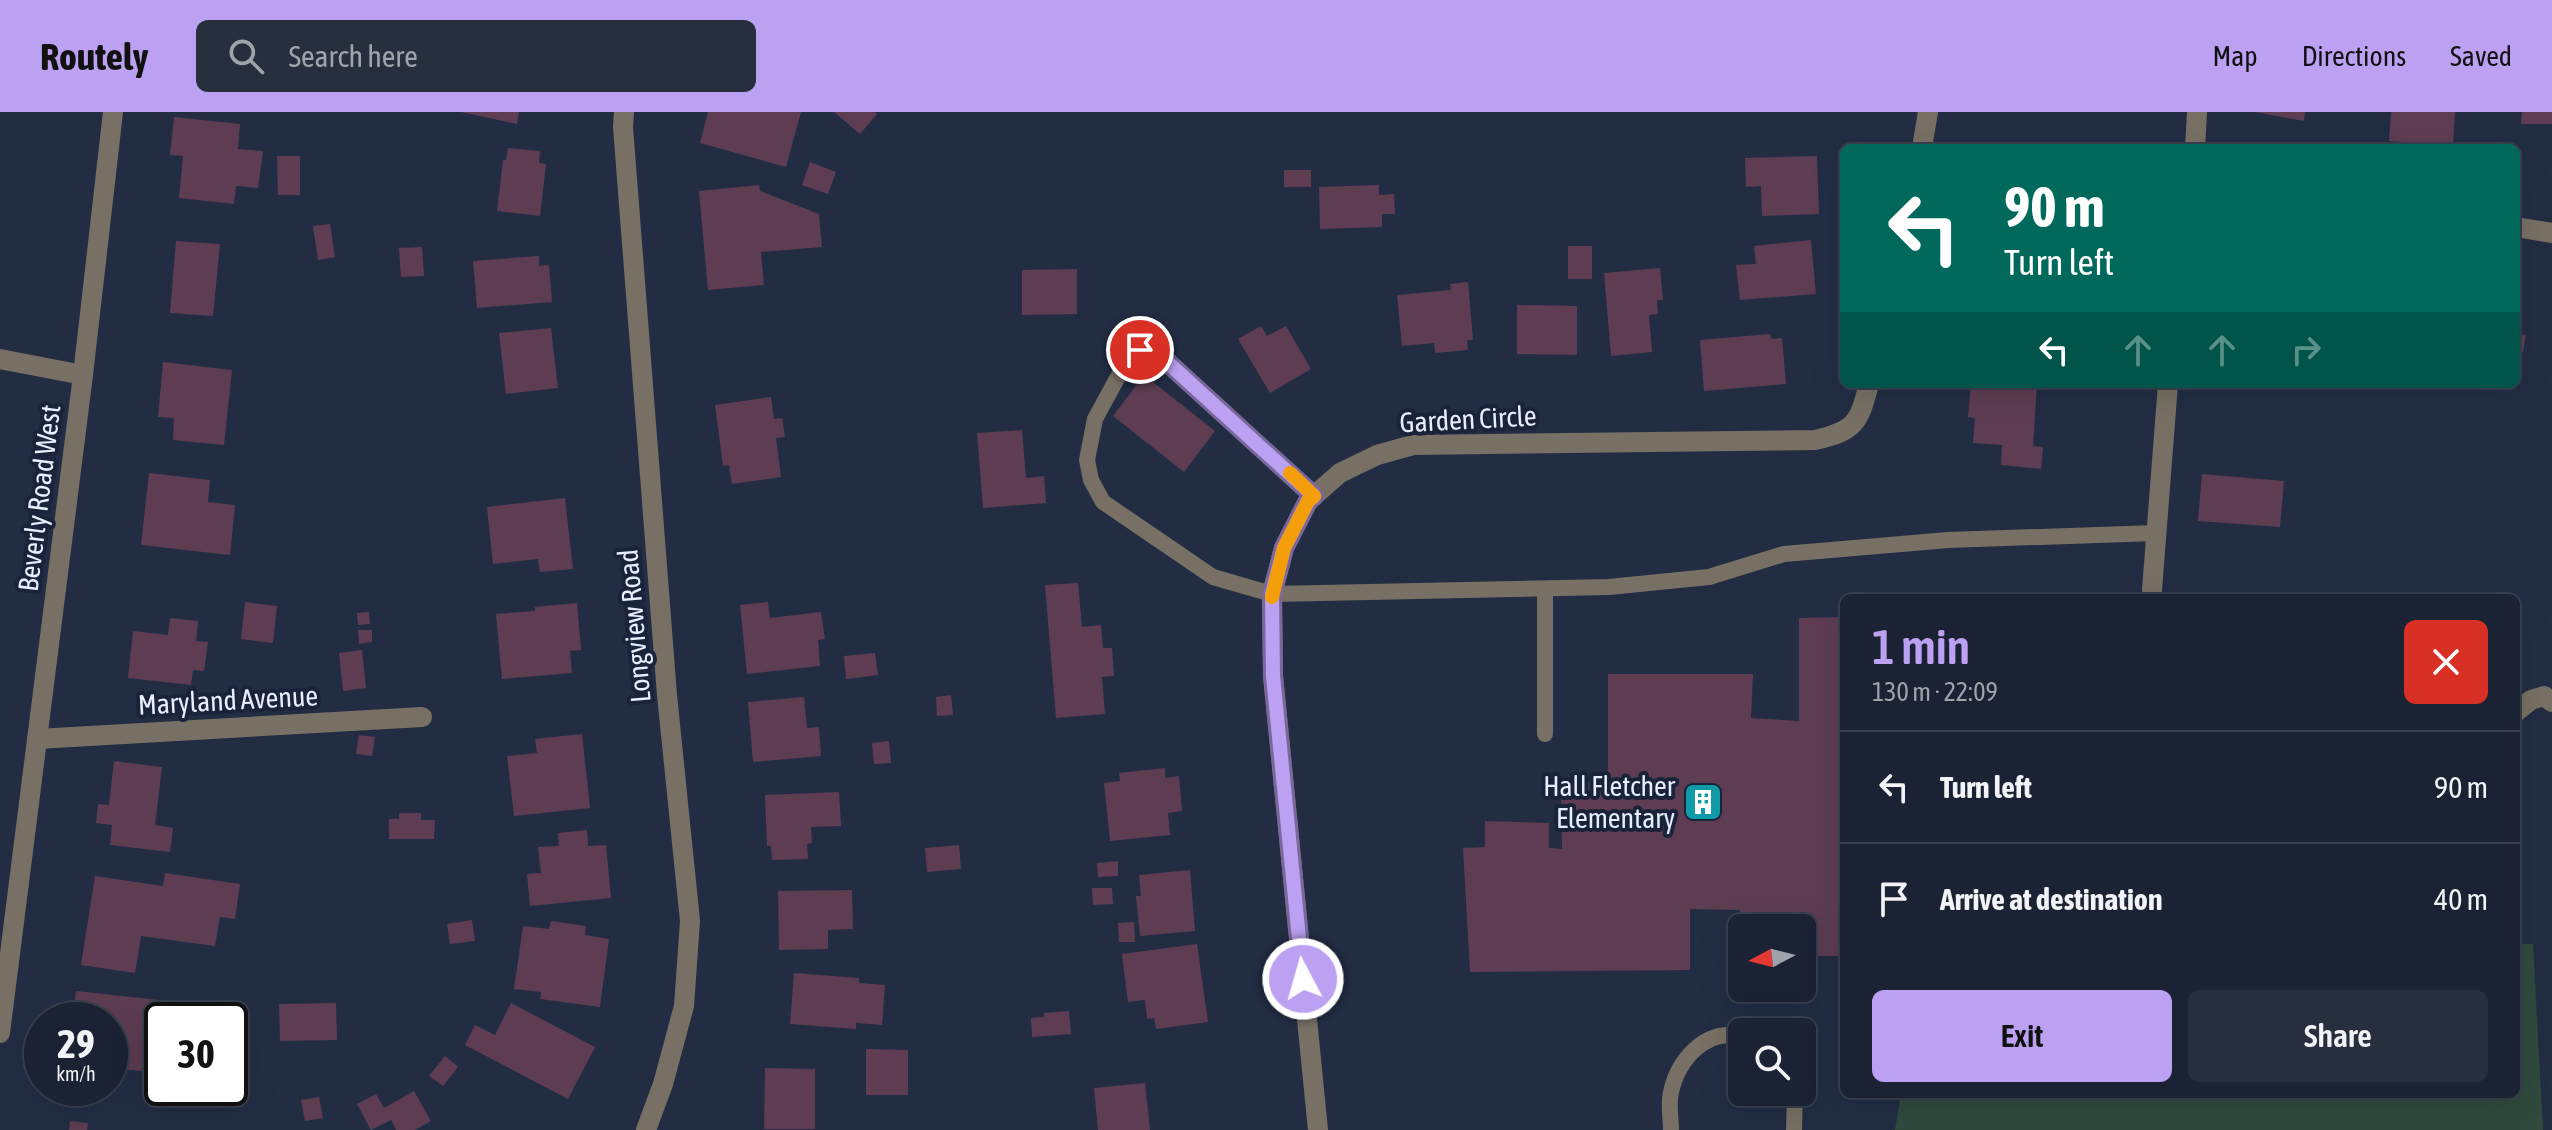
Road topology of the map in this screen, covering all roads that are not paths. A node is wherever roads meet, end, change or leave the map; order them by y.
1 (113, 112) edge
2 (624, 112) edge
3 (1928, 112) edge
4 (2197, 112) edge
5 (1923, 144) edge
6 (2195, 144) edge
7 (2520, 228) edge
8 (2552, 233) edge
9 (0, 359) edge
10 (83, 375) junction
11 (1868, 388) edge
12 (2168, 388) edge
13 (1314, 496) junction
14 (2157, 533) junction
15 (1545, 589) junction
16 (2152, 590) dead end
17 (1272, 594) junction
18 (2552, 702) edge
19 (2520, 709) edge
20 (422, 717) dead end
21 (1545, 734) dead end
22 (37, 739) junction
23 (0, 1033) edge
24 (1728, 1036) edge
25 (1795, 1106) edge
26 (646, 1130) edge
27 (1318, 1130) edge
28 (1671, 1130) edge
29 (1794, 1130) edge

1 - 10 street, Beverly Road West
2 - 26 street, Longview Road
3 - 5 street
4 - 6 street
7 - 8 street
9 - 10 street
10 - 22 street, Beverly Road West
11 - 13 street, Garden Circle
12 - 14 street
13 - 17 street, Garden Circle
13 - 17 lane
14 - 15 lane
14 - 16 street
15 - 17 lane
15 - 21 lane
17 - 27 street, Garden Circle
18 - 19 street
20 - 22 street, Maryland Avenue
22 - 23 street, Beverly Road West
24 - 28 lane
25 - 29 lane

